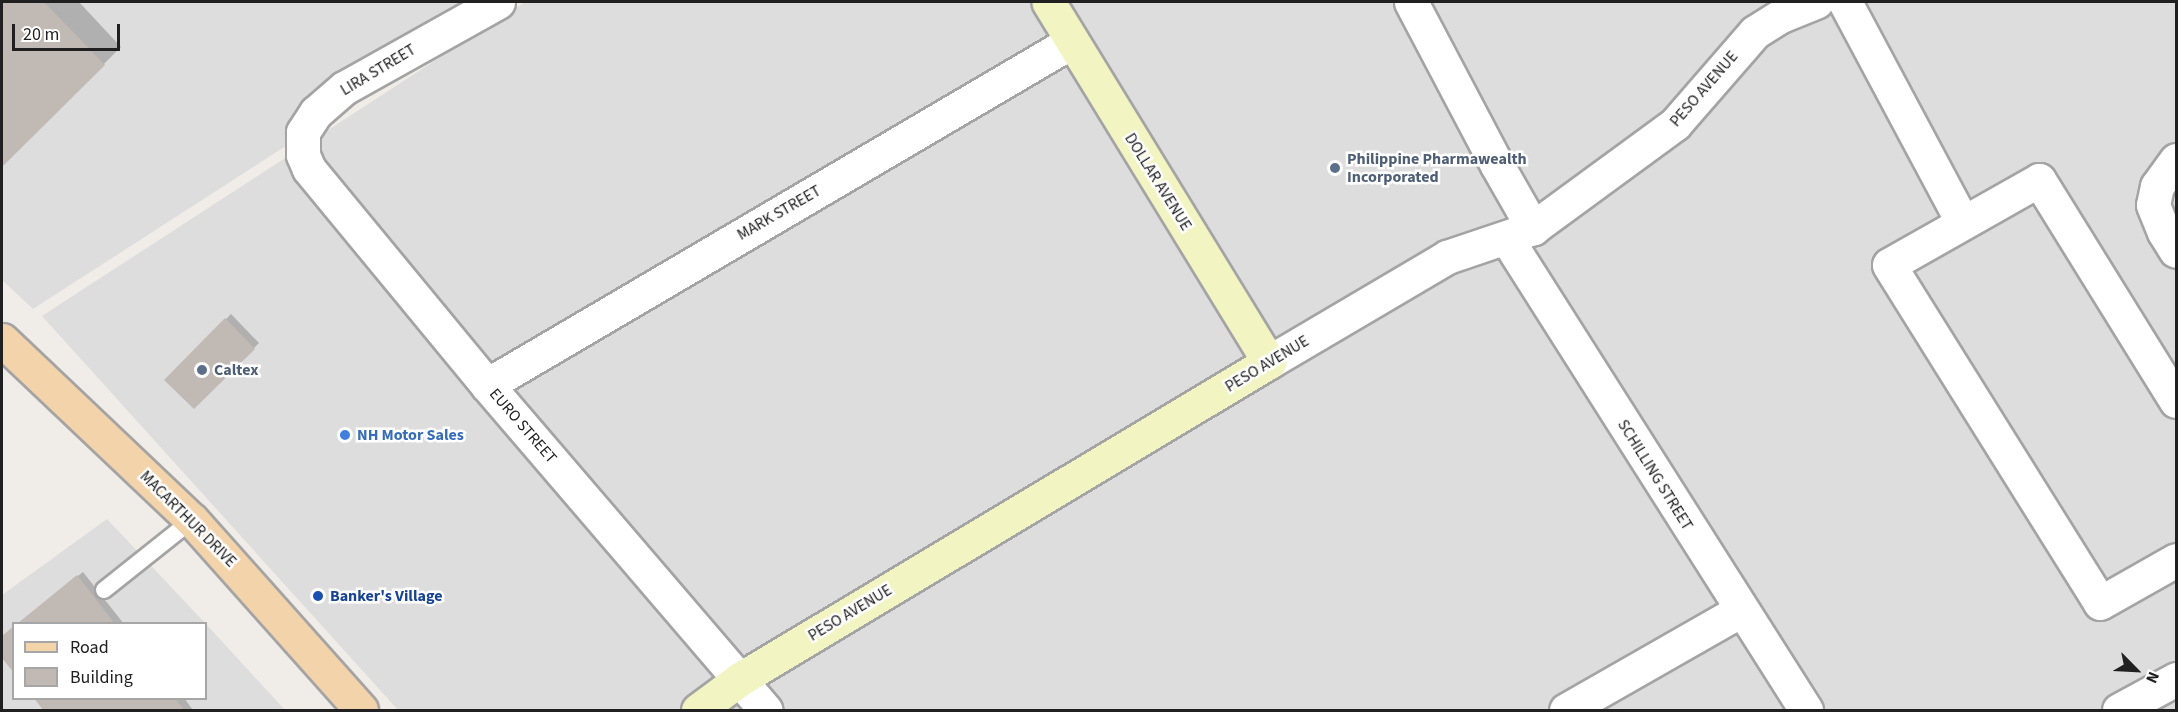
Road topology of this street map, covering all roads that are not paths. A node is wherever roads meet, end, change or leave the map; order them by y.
1 (498, 2) edge
2 (1048, 2) edge
3 (1411, 2) edge
4 (1816, 2) edge
5 (1845, 2) edge
6 (1071, 42) junction
7 (2176, 160) edge
8 (309, 169) joint
9 (1962, 222) junction
10 (1520, 233) junction
11 (2176, 251) edge
12 (2, 340) edge
13 (1269, 362) junction
14 (487, 385) junction
15 (2176, 401) edge
16 (192, 520) junction
17 (2176, 560) edge
18 (104, 590) dead end
19 (1741, 610) junction
20 (740, 679) junction
21 (2176, 679) edge
22 (361, 711) edge
23 (698, 711) edge
24 (766, 711) edge
25 (1566, 711) edge
26 (1806, 711) edge
27 (2119, 711) edge

1 - 8 street, LIRA STREET
2 - 6 street, DOLLAR AVENUE
3 - 10 street, SCHILLING STREET
4 - 10 street, PESO AVENUE
5 - 9 street
6 - 13 street, DOLLAR AVENUE
6 - 14 street, MARK STREET
7 - 11 street
8 - 14 street, EURO STREET
9 - 15 street
9 - 17 street
10 - 13 street, PESO AVENUE
10 - 19 street, SCHILLING STREET
12 - 16 main road, MACARTHUR DRIVE
13 - 20 street, PESO AVENUE
14 - 20 street, EURO STREET
16 - 18 lane
16 - 22 main road, MACARTHUR DRIVE
19 - 25 street
19 - 26 street, SCHILLING STREET
20 - 23 street, PESO AVENUE
20 - 24 street, EURO STREET
21 - 27 street

